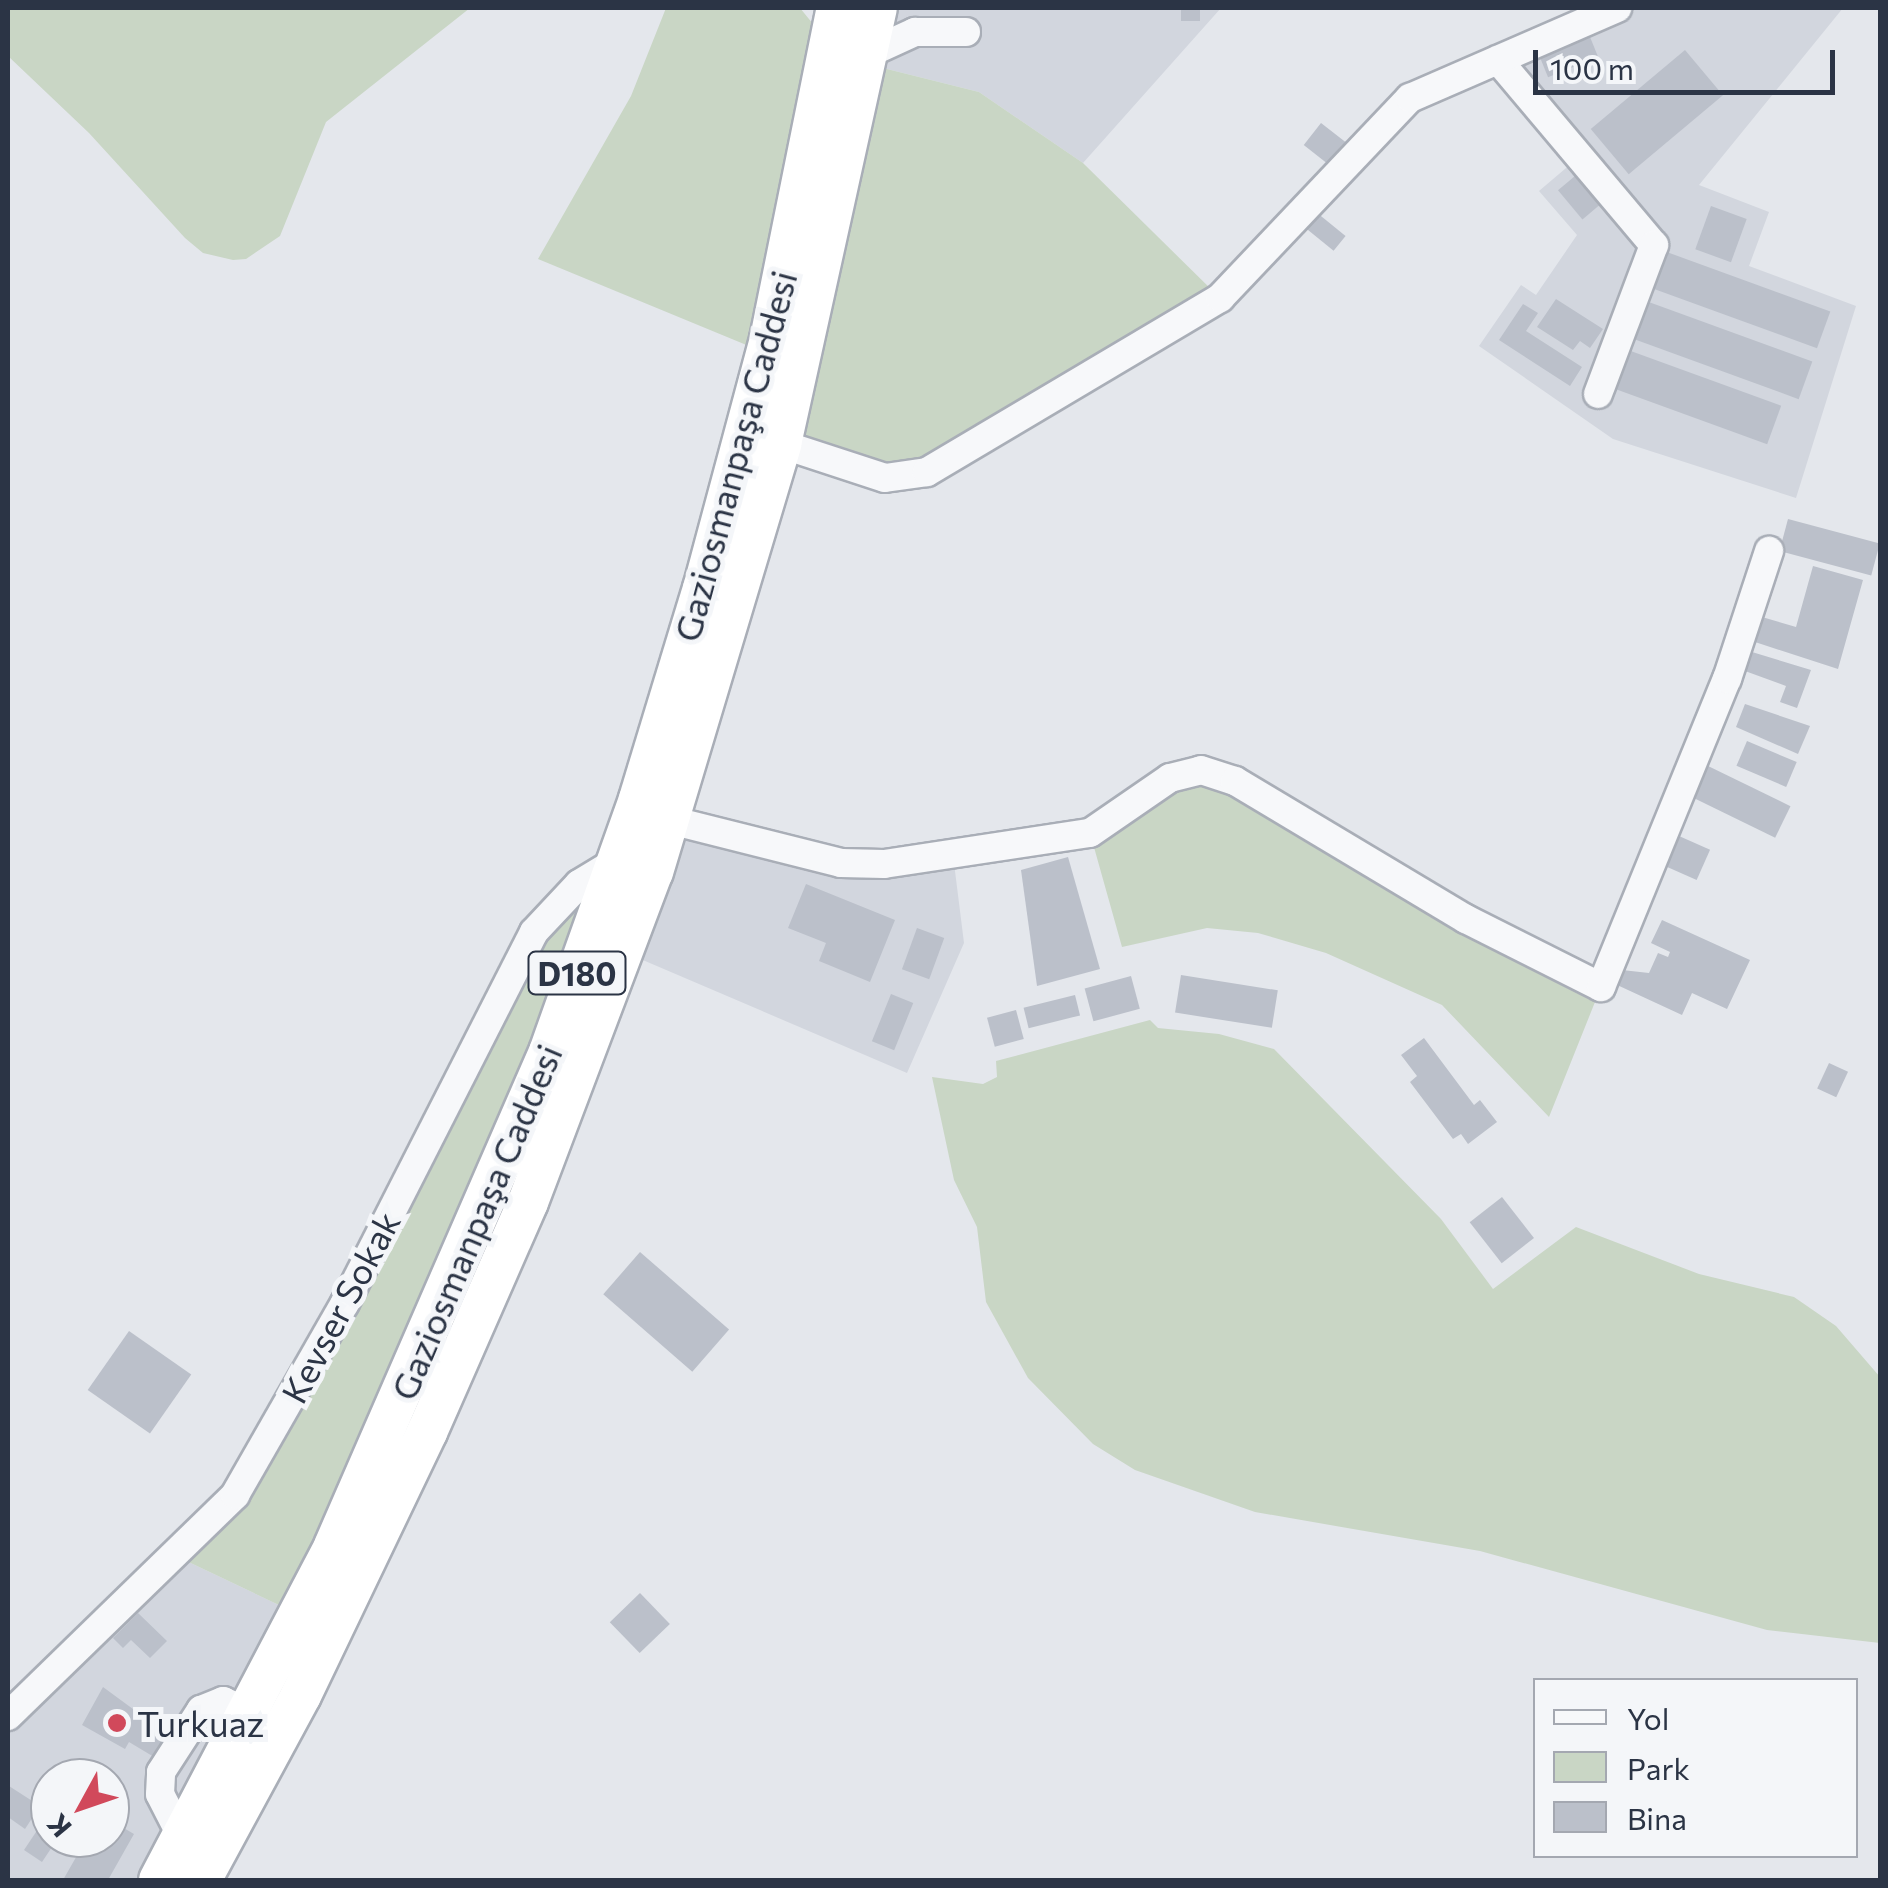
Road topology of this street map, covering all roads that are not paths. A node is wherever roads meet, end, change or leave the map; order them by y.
1 (837, 8) edge
2 (877, 8) edge
3 (1618, 8) edge
4 (918, 20) edge
5 (966, 32) dead end
6 (869, 53) junction
7 (1498, 60) junction
8 (1598, 394) dead end
9 (781, 444) junction
10 (1770, 551) dead end
11 (670, 820) junction
12 (617, 861) junction
13 (8, 1716) edge
14 (159, 1880) edge
15 (201, 1880) edge

1 - 12 highway, Gaziosmanpaşa Caddesi / D180
2 - 6 highway, Gaziosmanpaşa Caddesi / D180
3 - 7 street
4 - 5 street
4 - 6 street
6 - 9 highway, Gaziosmanpaşa Caddesi / D180
7 - 8 street
7 - 9 street
9 - 11 highway, Gaziosmanpaşa Caddesi / D180
10 - 11 street
11 - 15 highway, Gaziosmanpaşa Caddesi / D180
12 - 13 street, Kevser Sokak
12 - 14 highway, Gaziosmanpaşa Caddesi / D180

